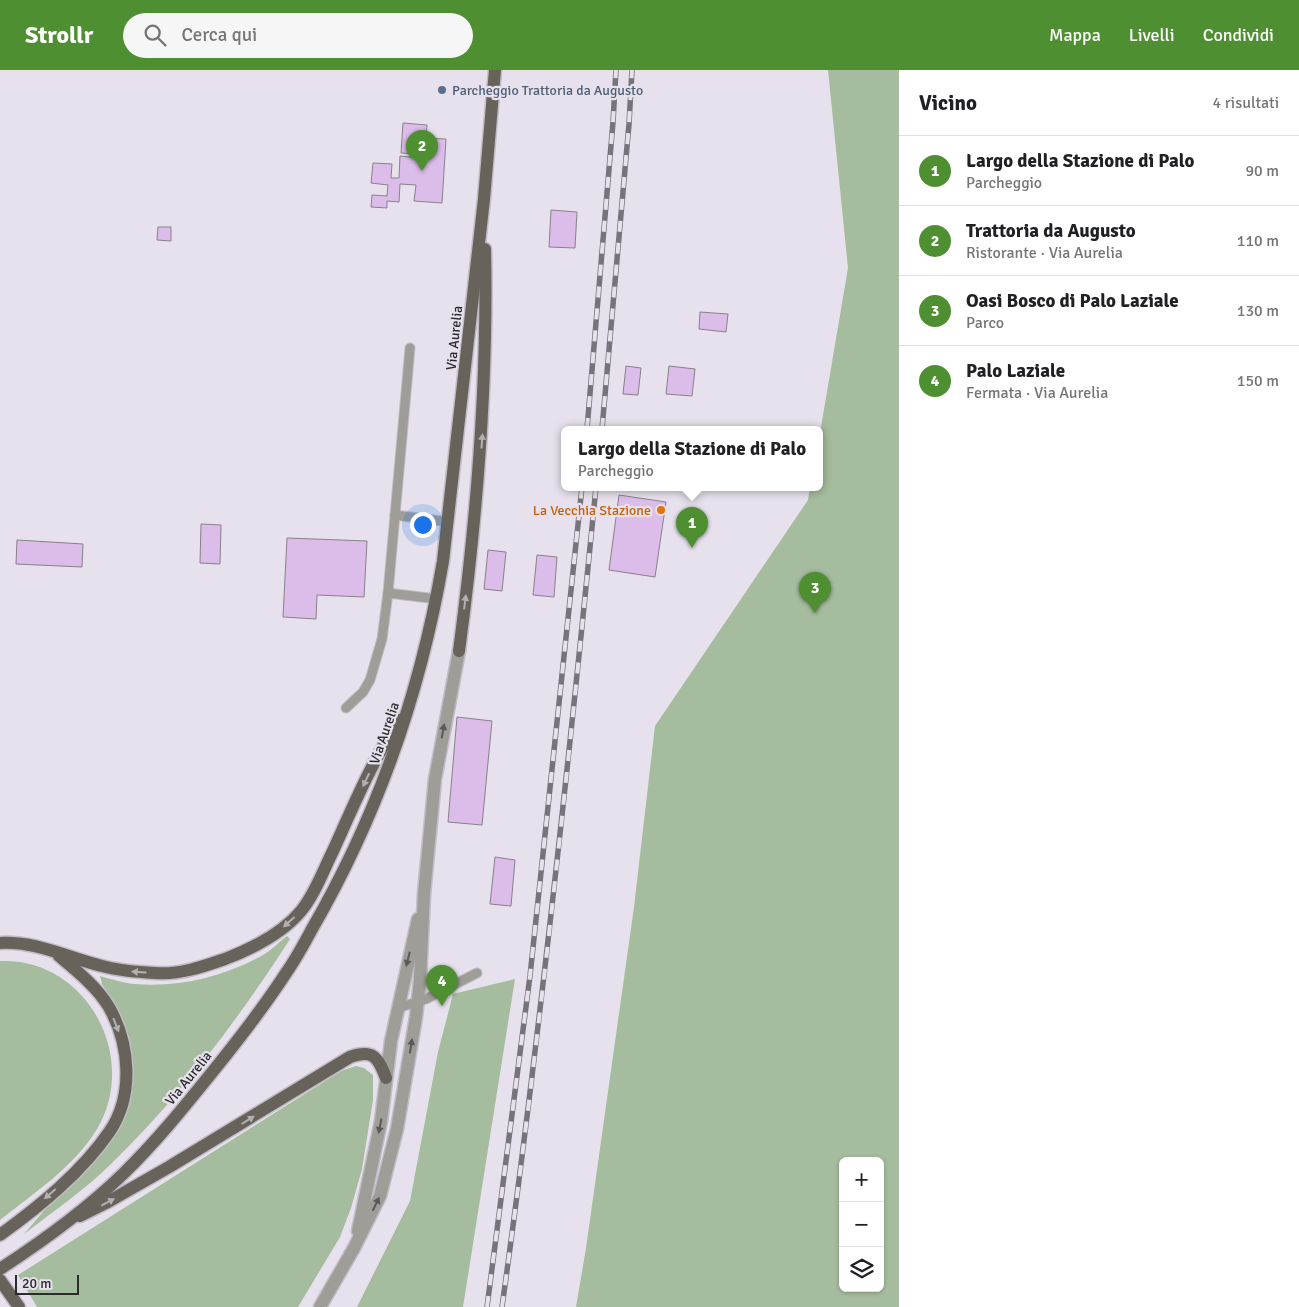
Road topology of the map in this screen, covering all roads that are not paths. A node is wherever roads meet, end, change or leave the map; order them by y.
1 (495, 70) edge
2 (484, 198) junction
3 (410, 348) dead end
4 (395, 516) junction
5 (448, 522) junction
6 (388, 594) junction
7 (437, 599) junction
8 (458, 651) joint
9 (346, 708) dead end
10 (409, 708) junction
11 (424, 894) junction
12 (0, 943) edge
13 (51, 950) junction
14 (477, 973) dead end
15 (418, 1002) junction
16 (398, 1008) junction
17 (386, 1078) junction
18 (64, 1224) junction
19 (0, 1235) edge
20 (354, 1248) junction
21 (0, 1269) edge
22 (0, 1280) edge
23 (19, 1306) edge
24 (320, 1307) edge

1 - 2 main road, Via Aurelia
2 - 5 main road, Via Aurelia
8 -> 2 main road
3 - 4 lane
4 - 5 lane
4 - 6 lane
5 - 7 main road, Via Aurelia
6 - 7 lane
6 - 9 lane
7 - 10 main road, Via Aurelia
11 -> 8 street
10 -> 13 main road
10 - 18 main road, Via Aurelia
11 - 15 street
11 -> 16 street
12 - 13 main road
13 -> 19 main road
14 - 15 lane
15 - 16 lane
20 -> 15 street
16 - 17 street
18 -> 17 main road
17 -> 20 street
18 - 21 main road, Via Aurelia
20 - 24 street
22 - 23 main road

